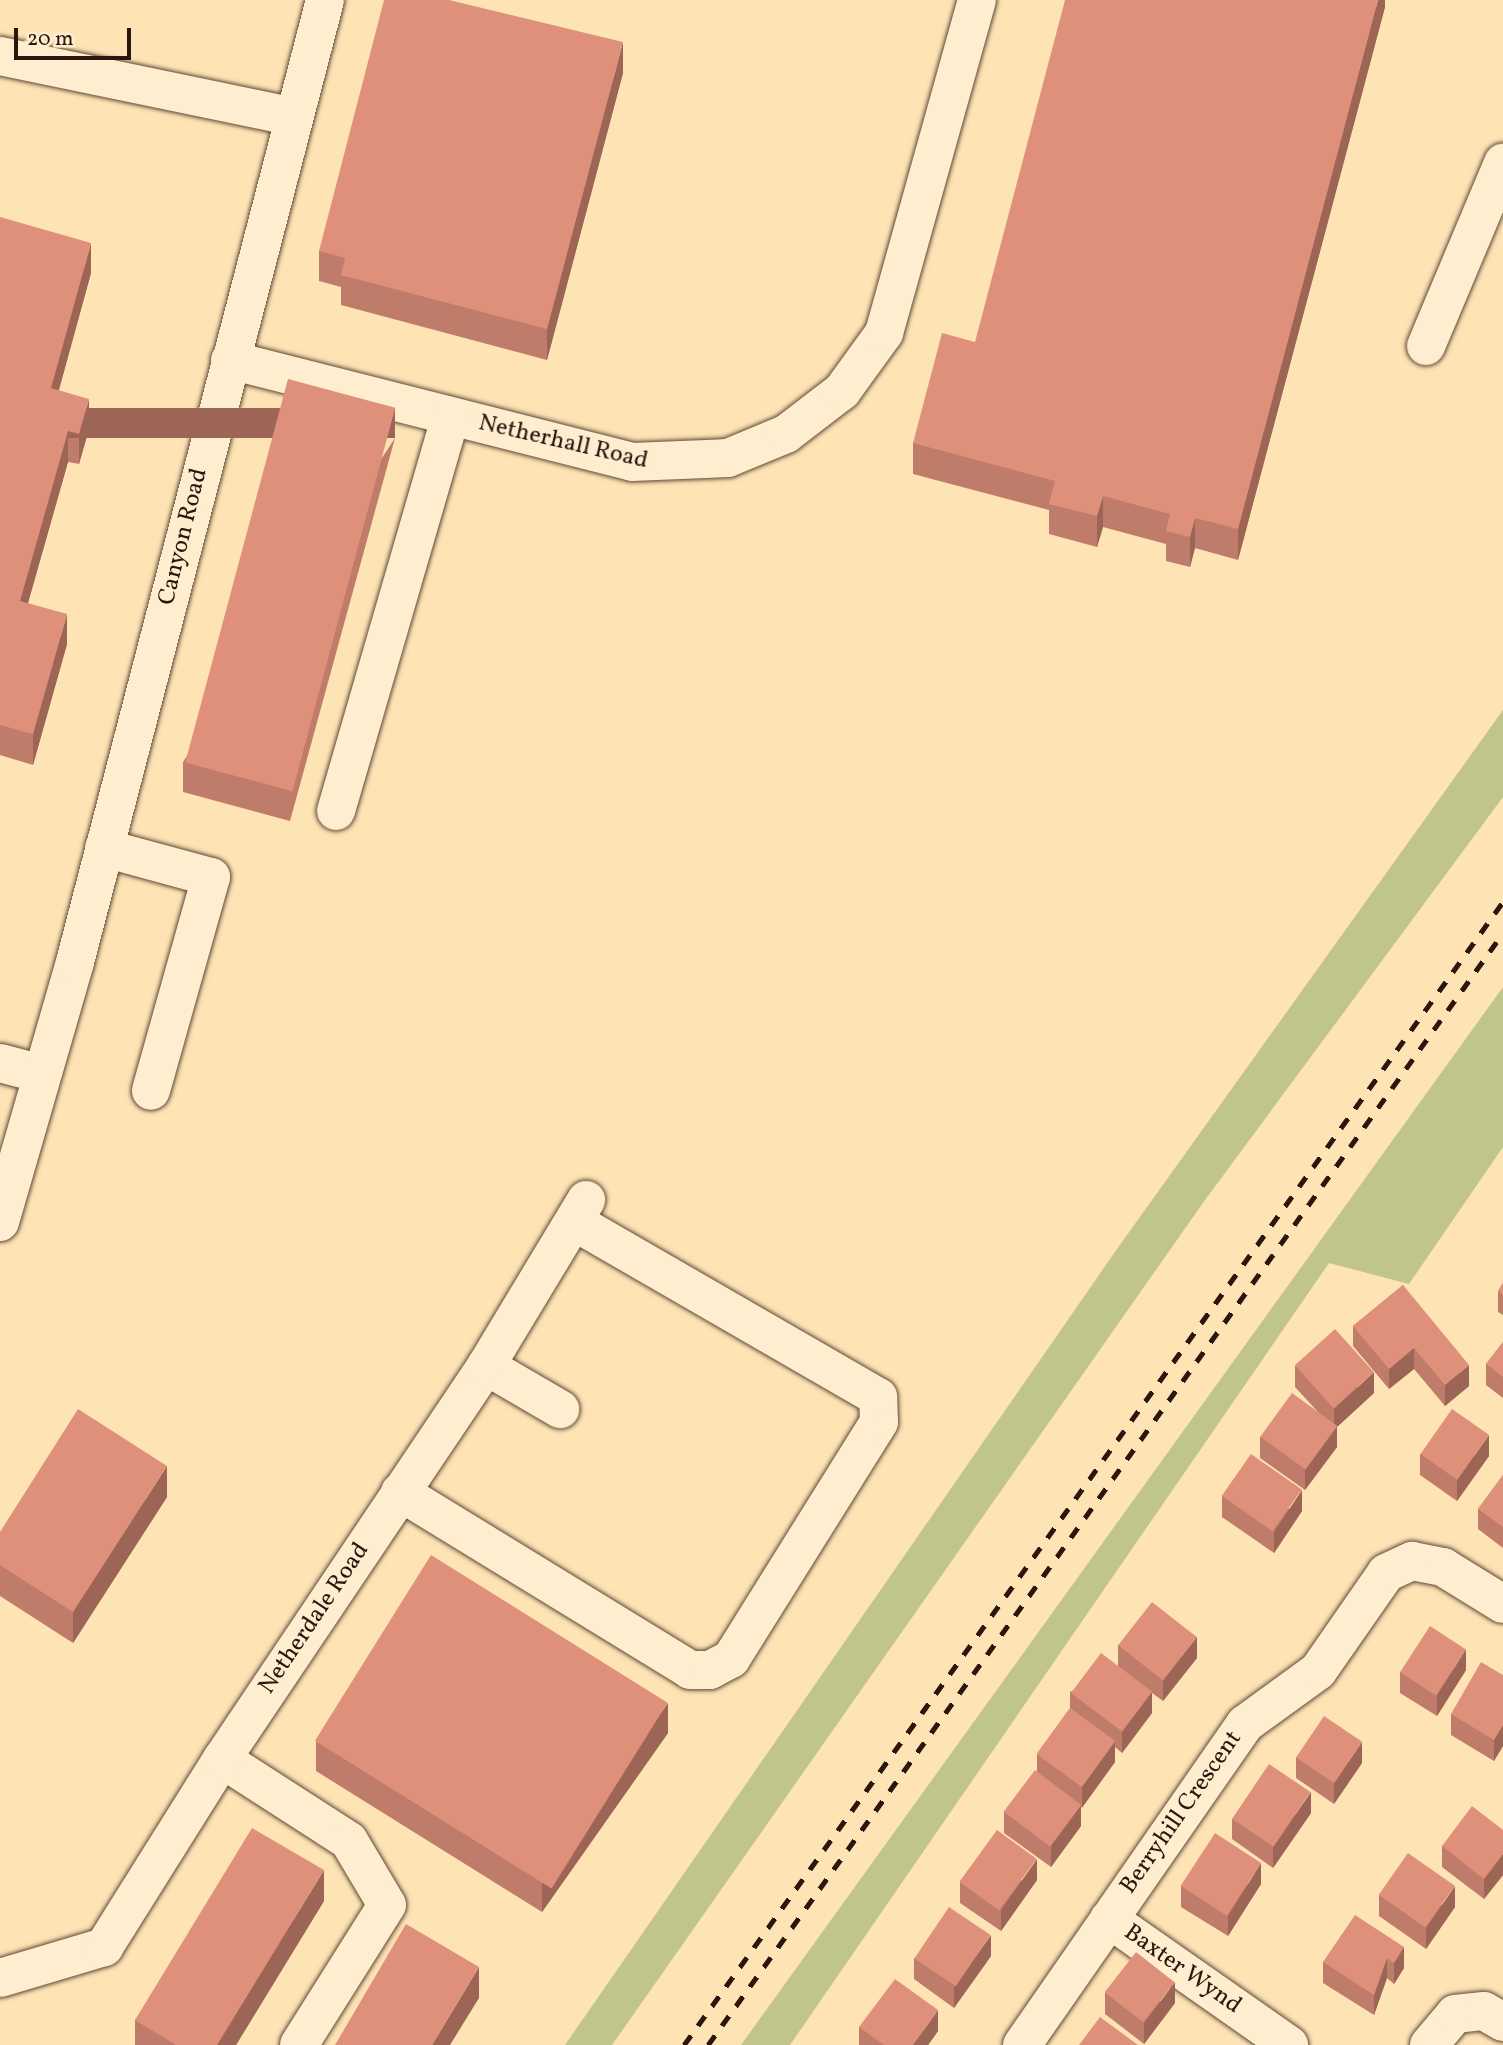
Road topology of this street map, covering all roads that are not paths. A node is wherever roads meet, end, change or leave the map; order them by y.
1 (325, 0) edge
2 (977, 0) edge
3 (0, 56) edge
4 (294, 117) junction
5 (1503, 163) edge
6 (1426, 345) dead end
7 (230, 360) junction
8 (451, 416) junction
9 (336, 811) dead end
10 (104, 848) junction
11 (0, 1063) edge
12 (42, 1074) junction
13 (151, 1091) dead end
14 (0, 1222) edge
15 (486, 1366) junction
16 (560, 1409) dead end
17 (400, 1492) junction
18 (1503, 1604) edge
19 (222, 1759) junction
20 (1109, 1919) junction
21 (0, 1978) edge
22 (1503, 2022) edge
23 (299, 2045) edge
24 (1022, 2045) edge
25 (1289, 2045) edge
26 (1429, 2045) edge

1 - 4 street, Canyon Road
2 - 8 street, Netherhall Road
3 - 4 street
4 - 7 street, Canyon Road
5 - 6 street
7 - 8 street, Netherhall Road
7 - 10 street, Canyon Road
8 - 9 street
10 - 12 street, Canyon Road
10 - 13 street
11 - 12 street
12 - 14 street, Canyon Road
15 - 16 street
15 - 17 street, Netherdale Road
15 - 17 street, Netherdale Road
17 - 19 street, Netherdale Road
18 - 20 street, Berryhill Crescent
19 - 21 street, Netherdale Road
19 - 23 street
20 - 24 street, Berryhill Crescent
20 - 25 street, Baxter Wynd
22 - 26 street

